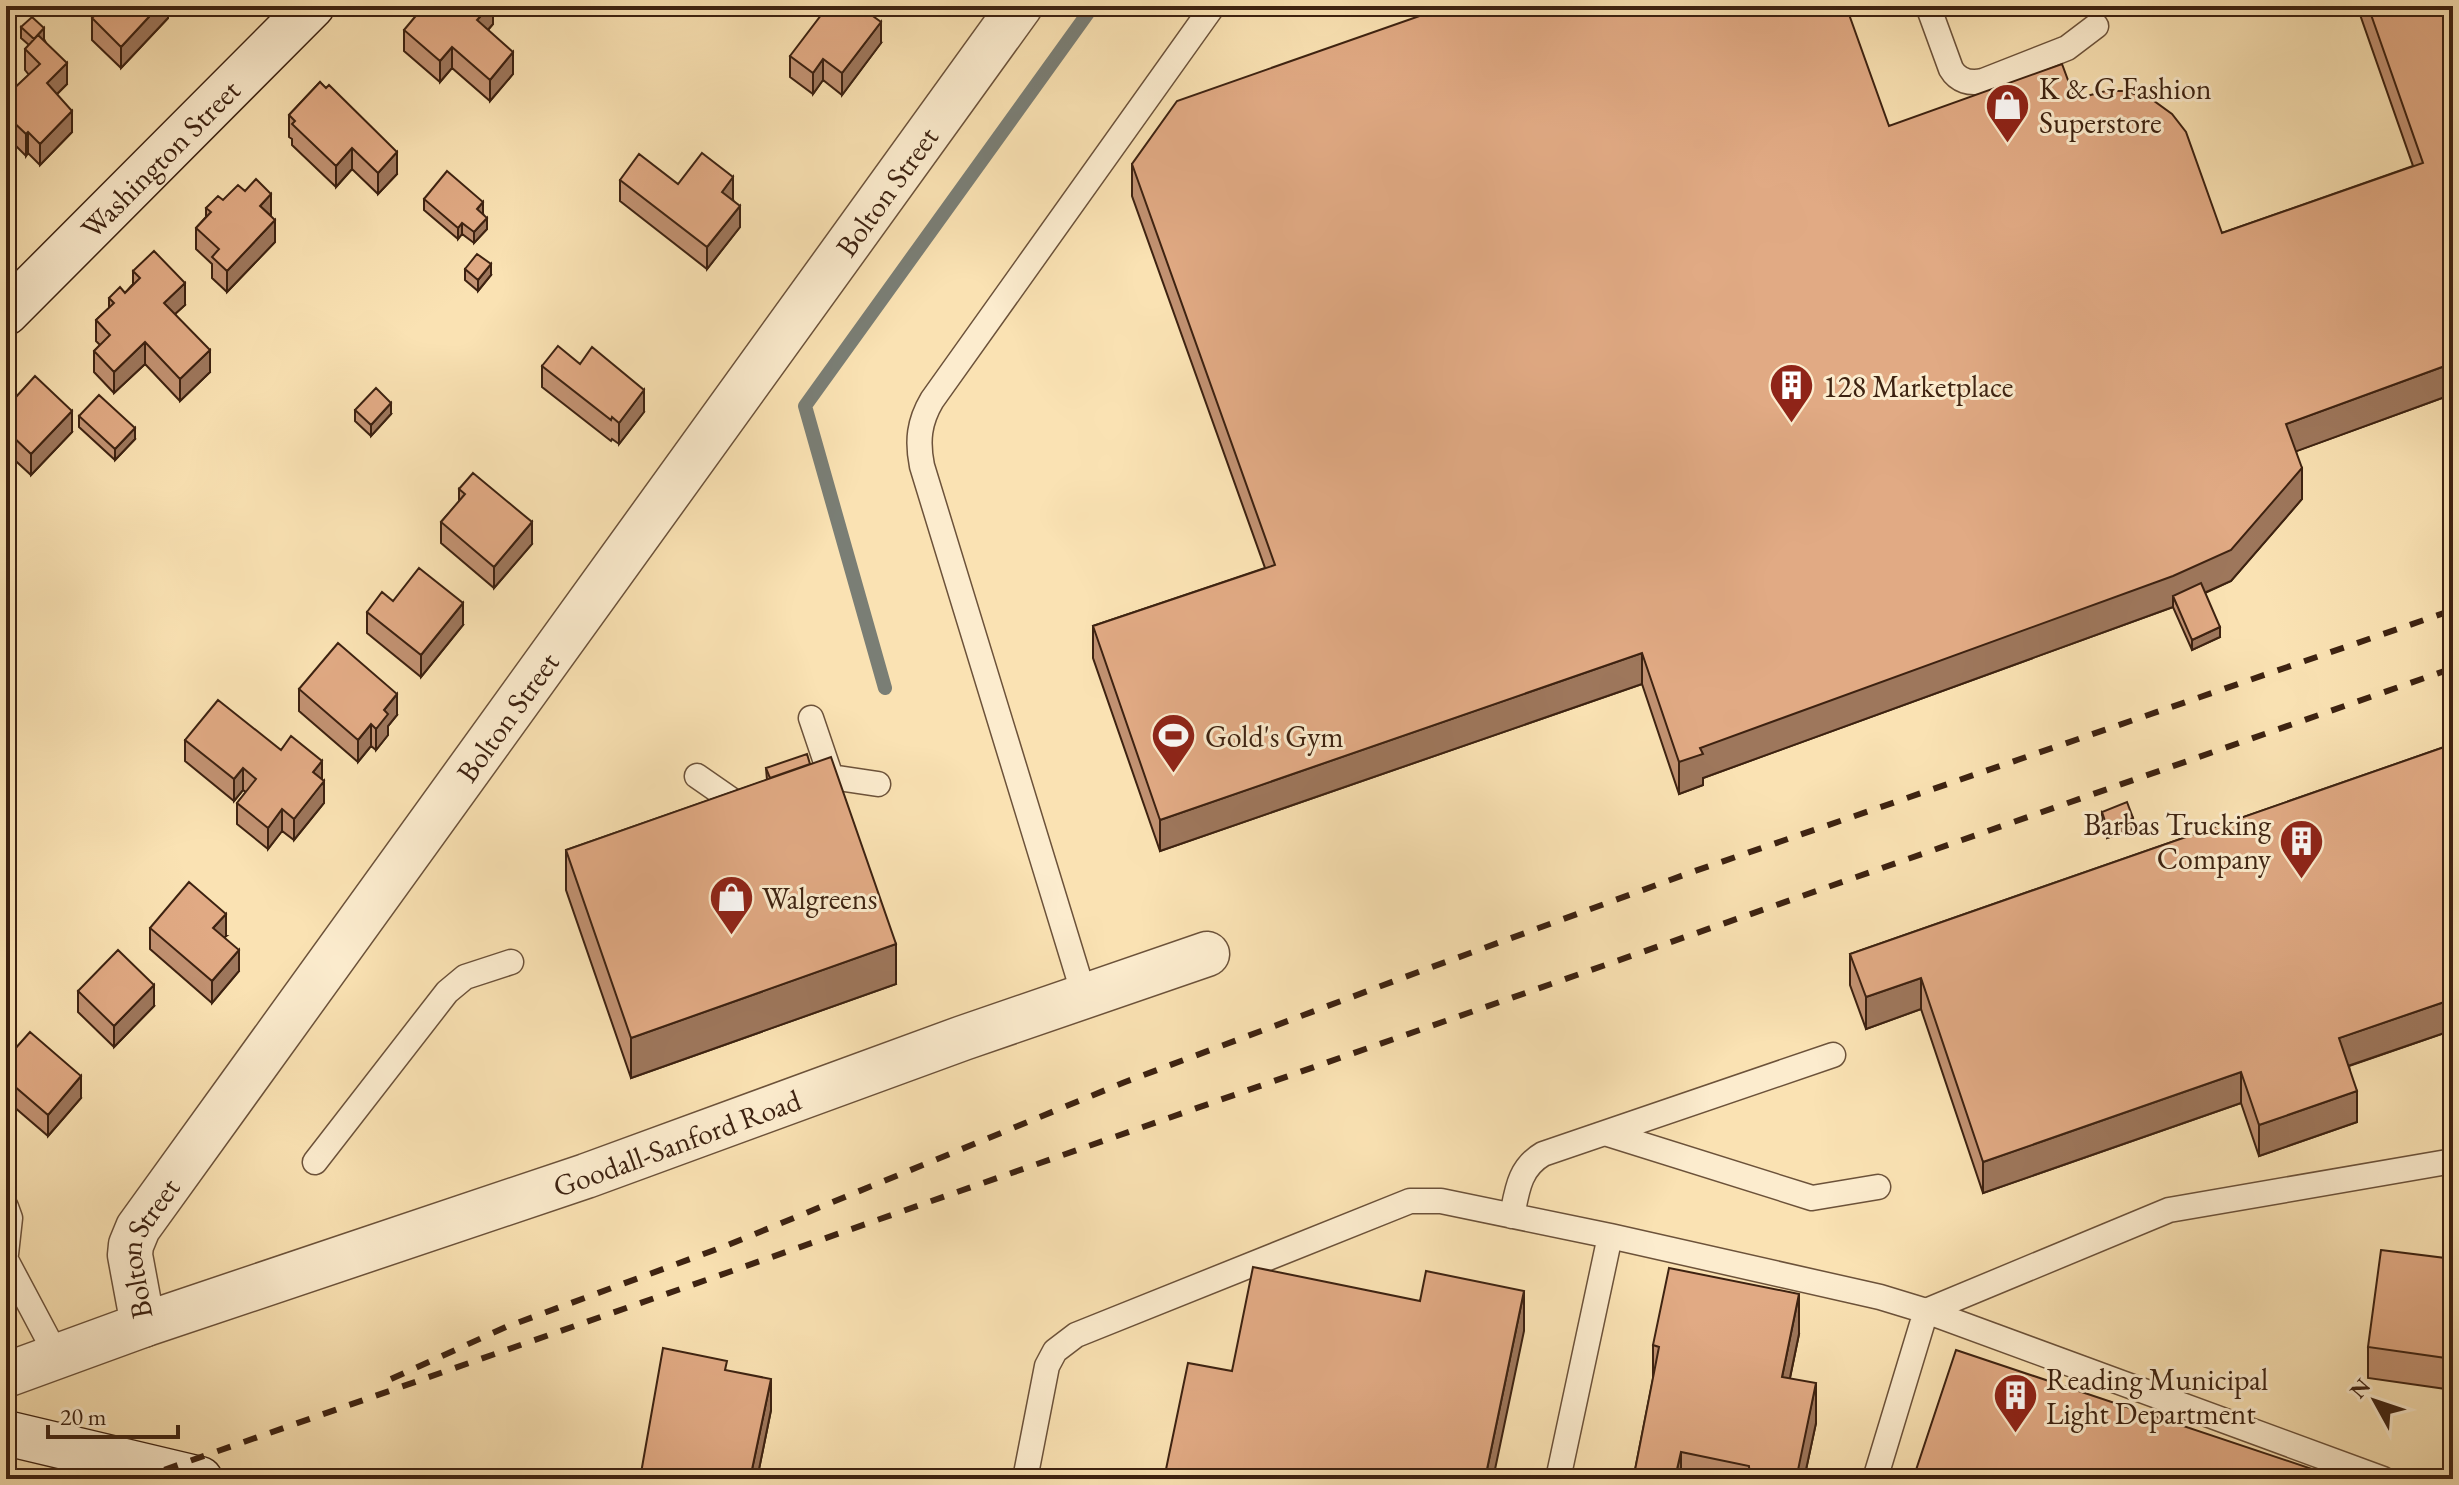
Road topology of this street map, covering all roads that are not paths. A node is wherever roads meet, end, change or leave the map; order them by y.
1 (312, 6) edge
2 (1020, 6) edge
3 (1213, 6) edge
4 (1928, 6) edge
5 (2096, 26) dead end
6 (6, 313) edge
7 (811, 718) dead end
8 (697, 776) dead end
9 (878, 784) dead end
10 (746, 810) edge
11 (1207, 954) dead end
12 (511, 962) dead end
13 (1084, 995) junction
14 (1833, 1055) dead end
15 (1605, 1133) junction
16 (2453, 1161) edge
17 (315, 1162) dead end
18 (1878, 1187) dead end
19 (7, 1213) edge
20 (1512, 1216) junction
21 (1610, 1236) junction
22 (6, 1257) edge
23 (1926, 1311) junction
24 (143, 1325) junction
25 (57, 1356) junction
26 (6, 1375) edge
27 (6, 1433) edge
28 (2351, 1473) edge
29 (200, 1479) edge
30 (1025, 1479) edge
31 (1558, 1479) edge
32 (1875, 1479) edge
33 (2383, 1479) edge

1 - 6 street, Washington Street
2 - 24 street, Bolton Street
3 - 13 lane
4 - 5 lane
7 - 9 lane
8 - 10 lane
11 - 13 street, Goodall-Sanford Road
12 - 17 lane
13 - 24 street, Goodall-Sanford Road
14 - 15 lane
15 - 18 lane
15 - 20 lane
16 - 23 lane
19 - 22 lane
20 - 21 lane
20 - 30 lane
21 - 23 lane
21 - 31 lane
22 - 25 lane
23 - 28 lane
23 - 32 lane
24 - 25 street, Bolton Street
25 - 26 street, Bolton Street
27 - 29 street
28 - 33 lane

